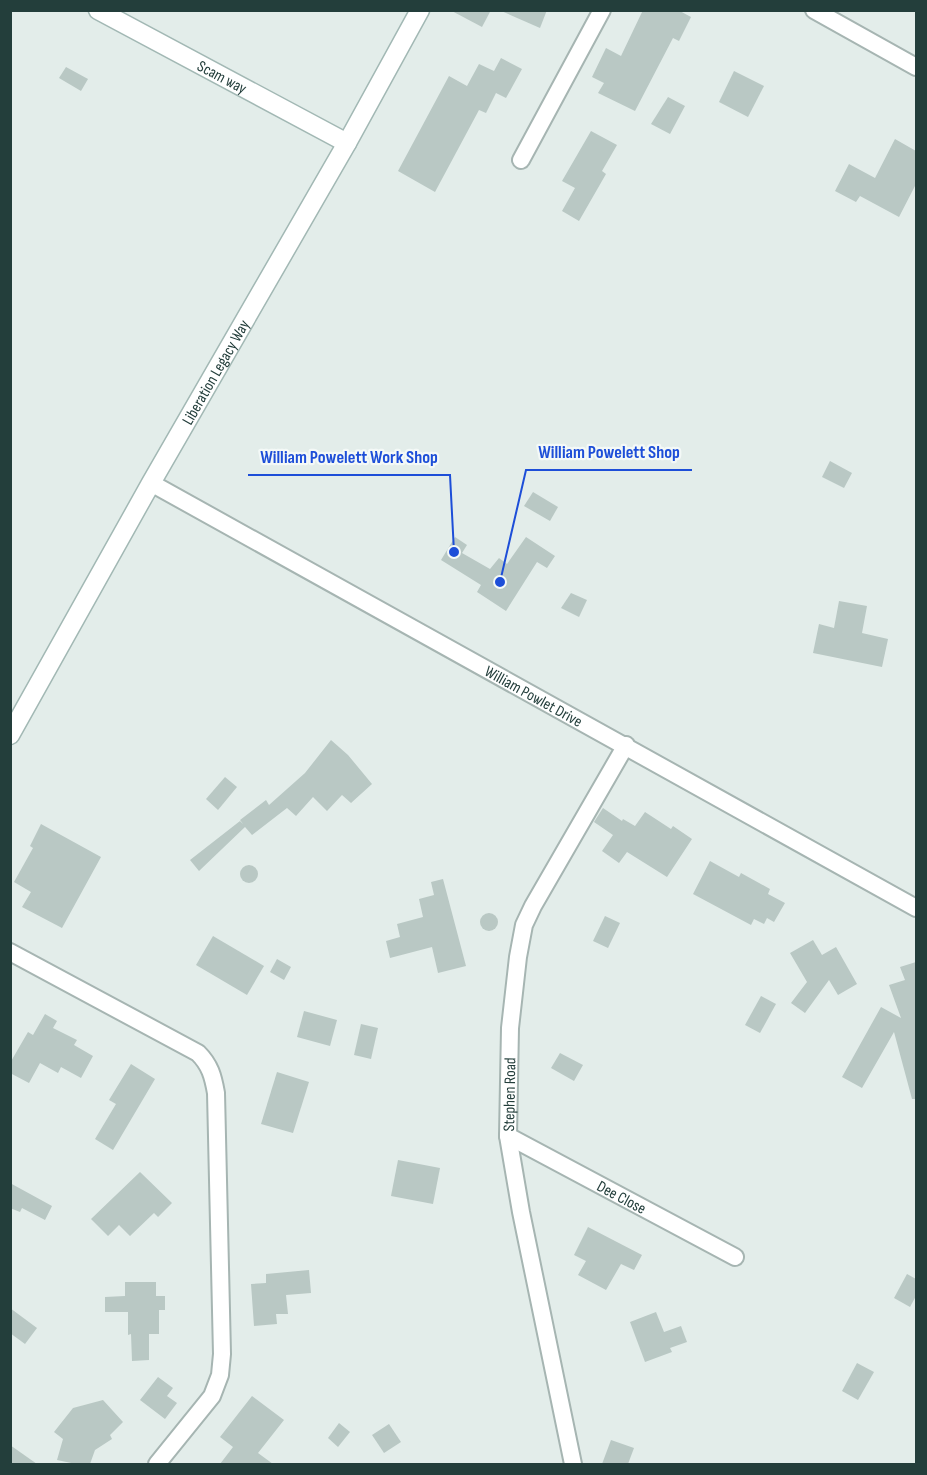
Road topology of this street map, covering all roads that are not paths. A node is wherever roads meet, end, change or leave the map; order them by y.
1 (98, 10) edge
2 (420, 10) edge
3 (602, 10) edge
4 (814, 10) edge
5 (916, 66) edge
6 (347, 144) junction
7 (522, 160) dead end
8 (151, 483) junction
9 (10, 735) edge
10 (626, 745) junction
11 (916, 908) edge
12 (10, 952) edge
13 (508, 1136) junction
14 (735, 1257) dead end
15 (157, 1464) edge
16 (573, 1464) edge

1 - 6 main road, Scam way
2 - 6 main road, Liberation Legacy Way
3 - 7 street
4 - 5 street
6 - 8 main road, Liberation Legacy Way
8 - 9 main road, Liberation Legacy Way
8 - 10 street, William Powlet Drive
10 - 11 street, William Powlet Drive
10 - 13 street, Stephen Road
12 - 15 street
13 - 14 street, Dee Close
13 - 16 street, Stephen Road

